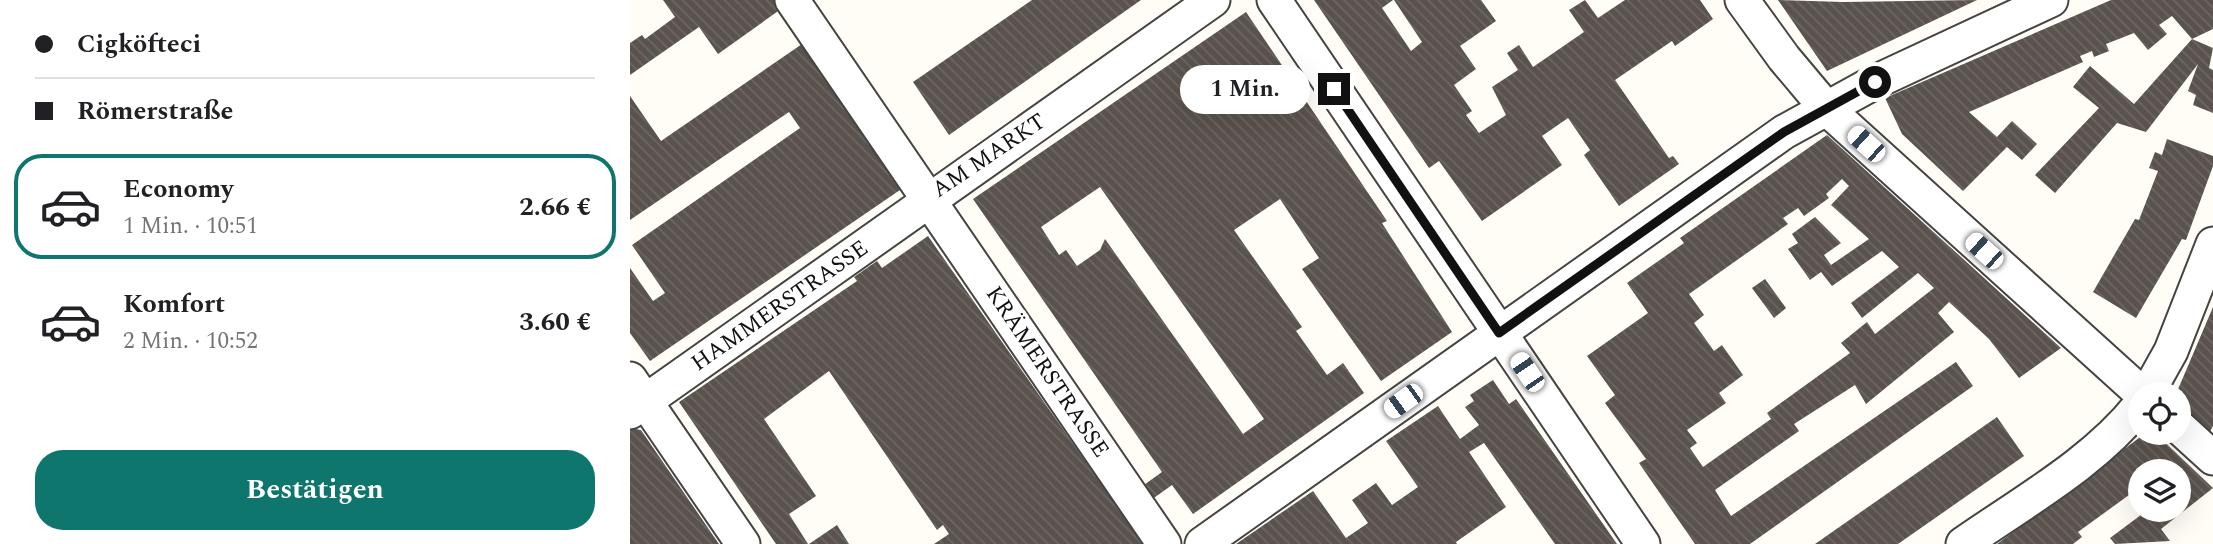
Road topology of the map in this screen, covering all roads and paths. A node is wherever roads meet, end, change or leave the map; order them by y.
1 (792, 0) edge
2 (1213, 0) edge
3 (1274, 0) edge
4 (1742, 0) edge
5 (2051, 0) edge
6 (1826, 108) junction
7 (930, 201) junction
8 (2213, 244) edge
9 (1499, 333) junction
10 (2132, 382) edge
11 (2152, 382) edge
12 (635, 397) edge
13 (2128, 418) edge
14 (2191, 438) edge
15 (2213, 458) edge
16 (743, 544) edge
17 (1164, 544) edge
18 (1202, 544) edge
19 (1643, 544) edge
20 (1963, 544) edge

1 - 7 street, AM MARKT
2 - 7 street, AM MARKT
3 - 9 street
4 - 6 street
5 - 6 street
6 - 9 street
6 - 10 street
7 - 12 street, HAMMERSTRASSE
7 - 17 street, KRÄMERSTRASSE
8 - 11 street
9 - 18 street
9 - 19 street
12 - 16 street
13 - 20 street
14 - 15 street

